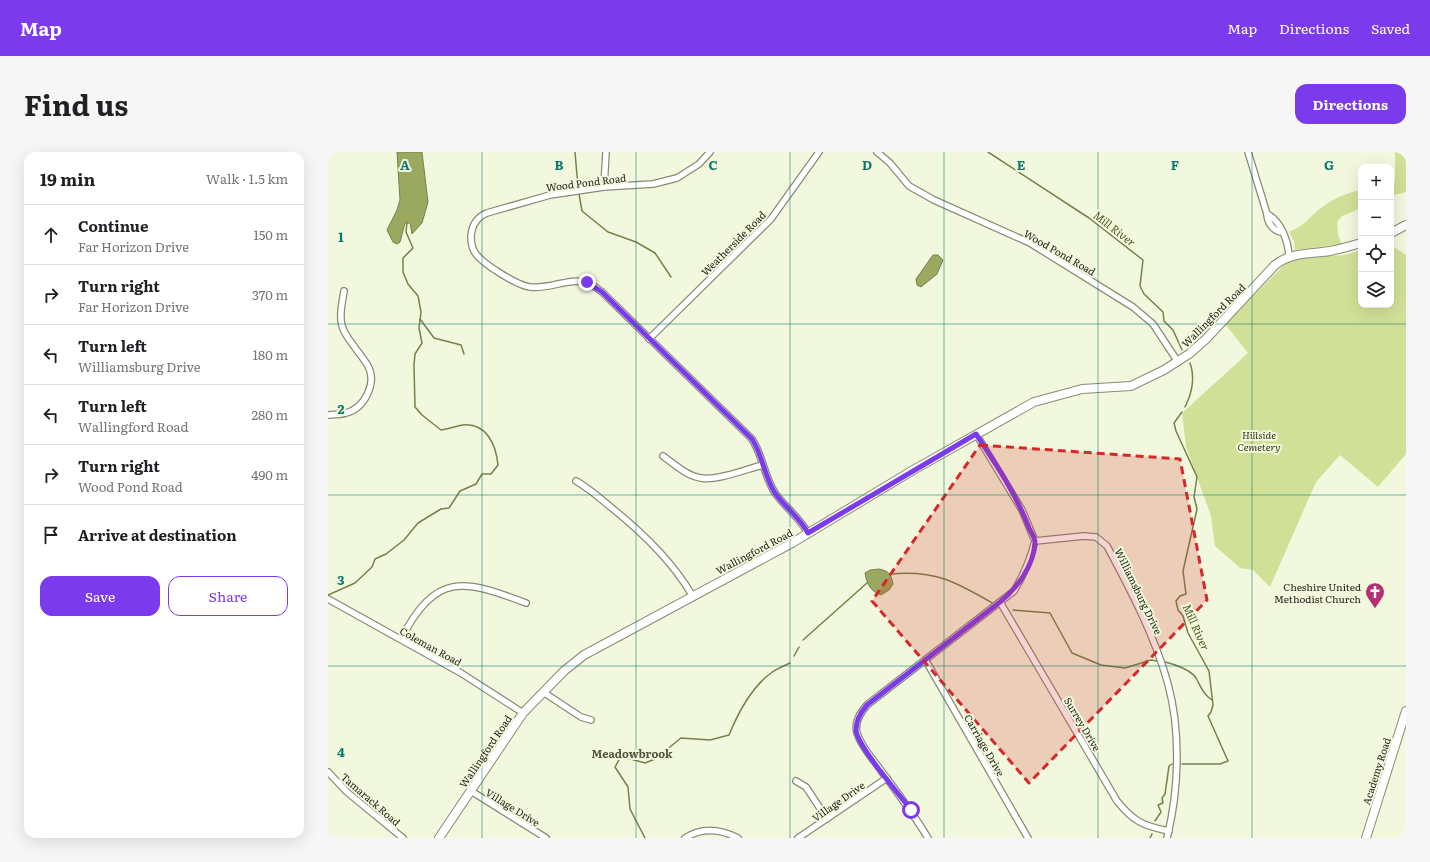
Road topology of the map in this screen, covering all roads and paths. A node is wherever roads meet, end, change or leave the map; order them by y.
1 (606, 152) edge
2 (710, 152) edge
3 (819, 152) edge
4 (877, 152) edge
5 (1248, 152) edge
6 (604, 187) junction
7 (1406, 225) edge
8 (1394, 231) edge
9 (1358, 244) edge
10 (1289, 256) junction
11 (344, 291) dead end
12 (649, 339) junction
13 (1178, 362) junction
14 (328, 415) edge
15 (976, 434) junction
16 (663, 456) dead end
17 (763, 465) junction
18 (576, 481) dead end
19 (808, 533) junction
20 (1035, 541) junction
21 (692, 595) junction
22 (328, 599) edge
23 (1000, 602) junction
24 (526, 603) dead end
25 (401, 639) junction
26 (926, 661) junction
27 (543, 692) junction
28 (1406, 711) edge
29 (523, 713) junction
30 (591, 720) dead end
31 (328, 772) edge
32 (887, 778) junction
33 (796, 781) dead end
34 (471, 791) junction
35 (827, 819) junction
36 (1169, 832) junction
37 (403, 838) edge
38 (439, 838) edge
39 (546, 838) edge
40 (685, 838) edge
41 (738, 838) edge
42 (798, 838) edge
43 (928, 838) edge
44 (1028, 838) edge
45 (1167, 838) edge
46 (1366, 838) edge

1 - 6 street
2 - 6 street, Wood Pond Road
3 - 12 street, Weatherside Road
4 - 13 street, Wood Pond Road
5 - 10 street
6 - 12 street, Wood Pond Road
7 - 8 street
9 - 10 street, Wallingford Road
10 - 13 street, Wallingford Road
11 - 14 street
12 - 17 street, Wood Pond Road
13 - 15 street, Wallingford Road
15 - 19 street, Wallingford Road
15 - 20 street
16 - 17 street
17 - 19 street, Wood Pond Road
18 - 21 street
19 - 21 street, Wallingford Road
20 - 23 street
20 - 36 street, Williamsburg Drive
21 - 27 street, Wallingford Road
22 - 25 street, Coleman Road
23 - 26 street
23 - 36 street, Surrey Drive
24 - 25 street
25 - 29 street, Coleman Road
26 - 32 street
26 - 44 street, Carriage Drive
27 - 29 street, Wallingford Road
27 - 30 street
28 - 46 street, Academy Road
29 - 34 street, Wallingford Road
31 - 37 street, Tamarack Road
32 - 35 street, Village Drive
32 - 43 street
33 - 35 street
34 - 38 street, Wallingford Road
34 - 39 street, Village Drive
35 - 42 street, Village Drive
36 - 45 street, Williamsburg Drive
40 - 41 street

